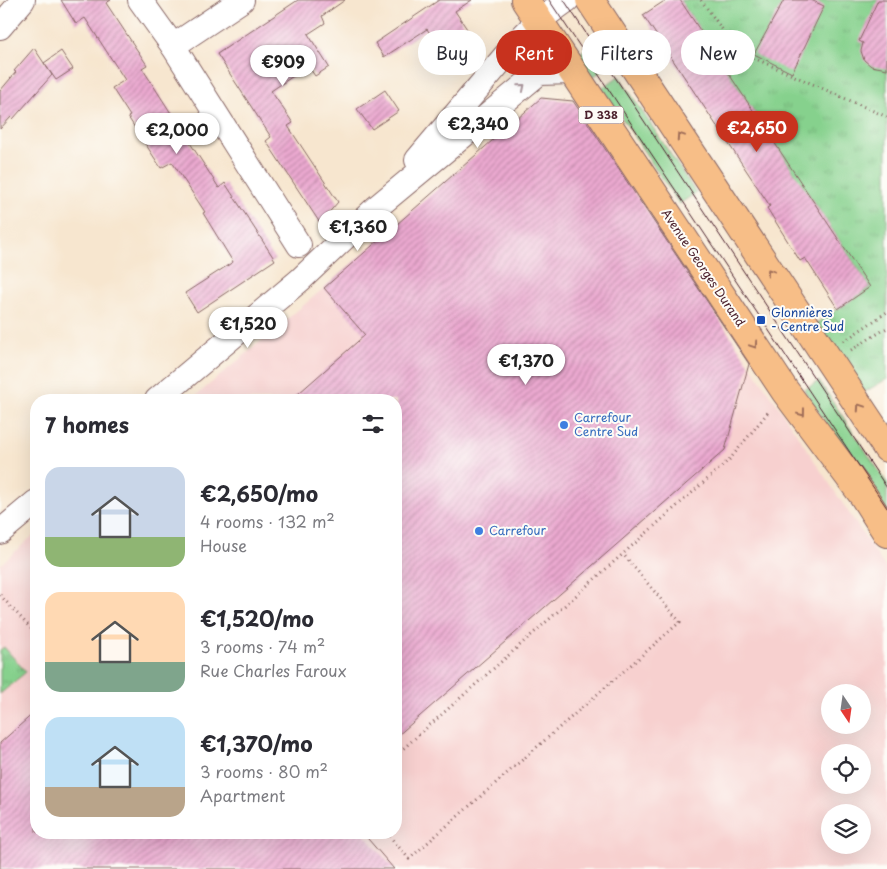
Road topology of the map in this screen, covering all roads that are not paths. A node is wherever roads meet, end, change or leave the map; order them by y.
1 (24, 0) edge
2 (140, 0) edge
3 (242, 0) edge
4 (567, 0) edge
5 (590, 0) edge
6 (532, 11) edge
7 (0, 27) edge
8 (544, 30) edge
9 (173, 46) junction
10 (572, 72) edge
11 (537, 75) edge
12 (377, 207) junction
13 (299, 245) dead end
14 (164, 394) edge
15 (887, 448) edge
16 (30, 507) edge
17 (0, 532) edge
18 (887, 533) edge

1 - 7 street
2 - 9 street
3 - 9 street
4 - 6 street
15 -> 5 main road
6 - 8 main road, Avenue Georges Durand / D 338
6 - 12 street
9 - 13 street
10 -> 18 main road, Avenue Georges Durand / D 338
12 -> 11 street
12 - 14 street
16 - 17 street

